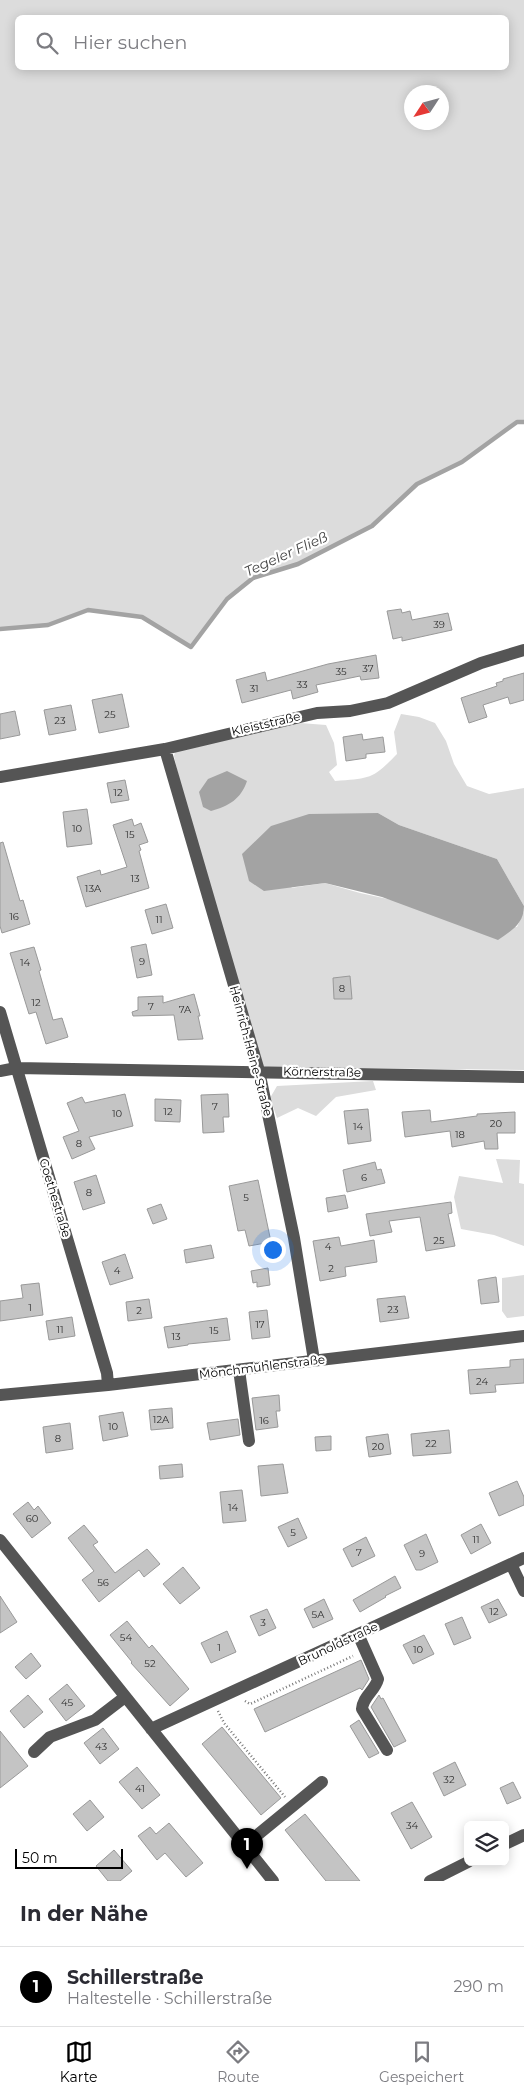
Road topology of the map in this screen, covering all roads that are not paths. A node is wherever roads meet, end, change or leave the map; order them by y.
1 (524, 650) edge
2 (165, 748) junction
3 (0, 777) edge
4 (0, 1012) edge
5 (16, 1068) junction
6 (0, 1071) edge
7 (259, 1071) junction
8 (524, 1077) edge
9 (524, 1336) edge
10 (314, 1360) junction
11 (239, 1370) junction
12 (108, 1385) junction
13 (0, 1395) edge
14 (249, 1441) dead end
15 (0, 1540) edge
16 (524, 1558) edge
17 (511, 1564) junction
18 (524, 1591) edge
19 (358, 1634) junction
20 (125, 1697) junction
21 (151, 1730) junction
22 (387, 1750) dead end
23 (34, 1752) dead end
24 (322, 1782) dead end
25 (524, 1835) edge
26 (509, 1842) edge
27 (244, 1846) junction
28 (464, 1864) edge
29 (273, 1881) edge
30 (430, 1881) edge

1 - 2 street, Kleiststraße
2 - 3 street, Kleiststraße
2 - 7 street, Heinrich-Heine-Straße
4 - 5 street, Goethestraße
5 - 6 street, Körnerstraße
5 - 7 street, Körnerstraße
5 - 12 street, Goethestraße
7 - 8 street, Körnerstraße
7 - 10 street, Heinrich-Heine-Straße
9 - 10 street, Mönchmühlenstraße
10 - 11 street, Mönchmühlenstraße
11 - 12 street, Mönchmühlenstraße
11 - 14 street
12 - 13 street, Mönchmühlenstraße
15 - 20 street
16 - 17 street, Brunoldstraße
17 - 18 street
17 - 19 street, Brunoldstraße
19 - 21 street, Brunoldstraße
19 - 22 street
20 - 21 street
20 - 23 street
21 - 27 street
24 - 27 street
25 - 26 street
27 - 29 street
28 - 30 street

